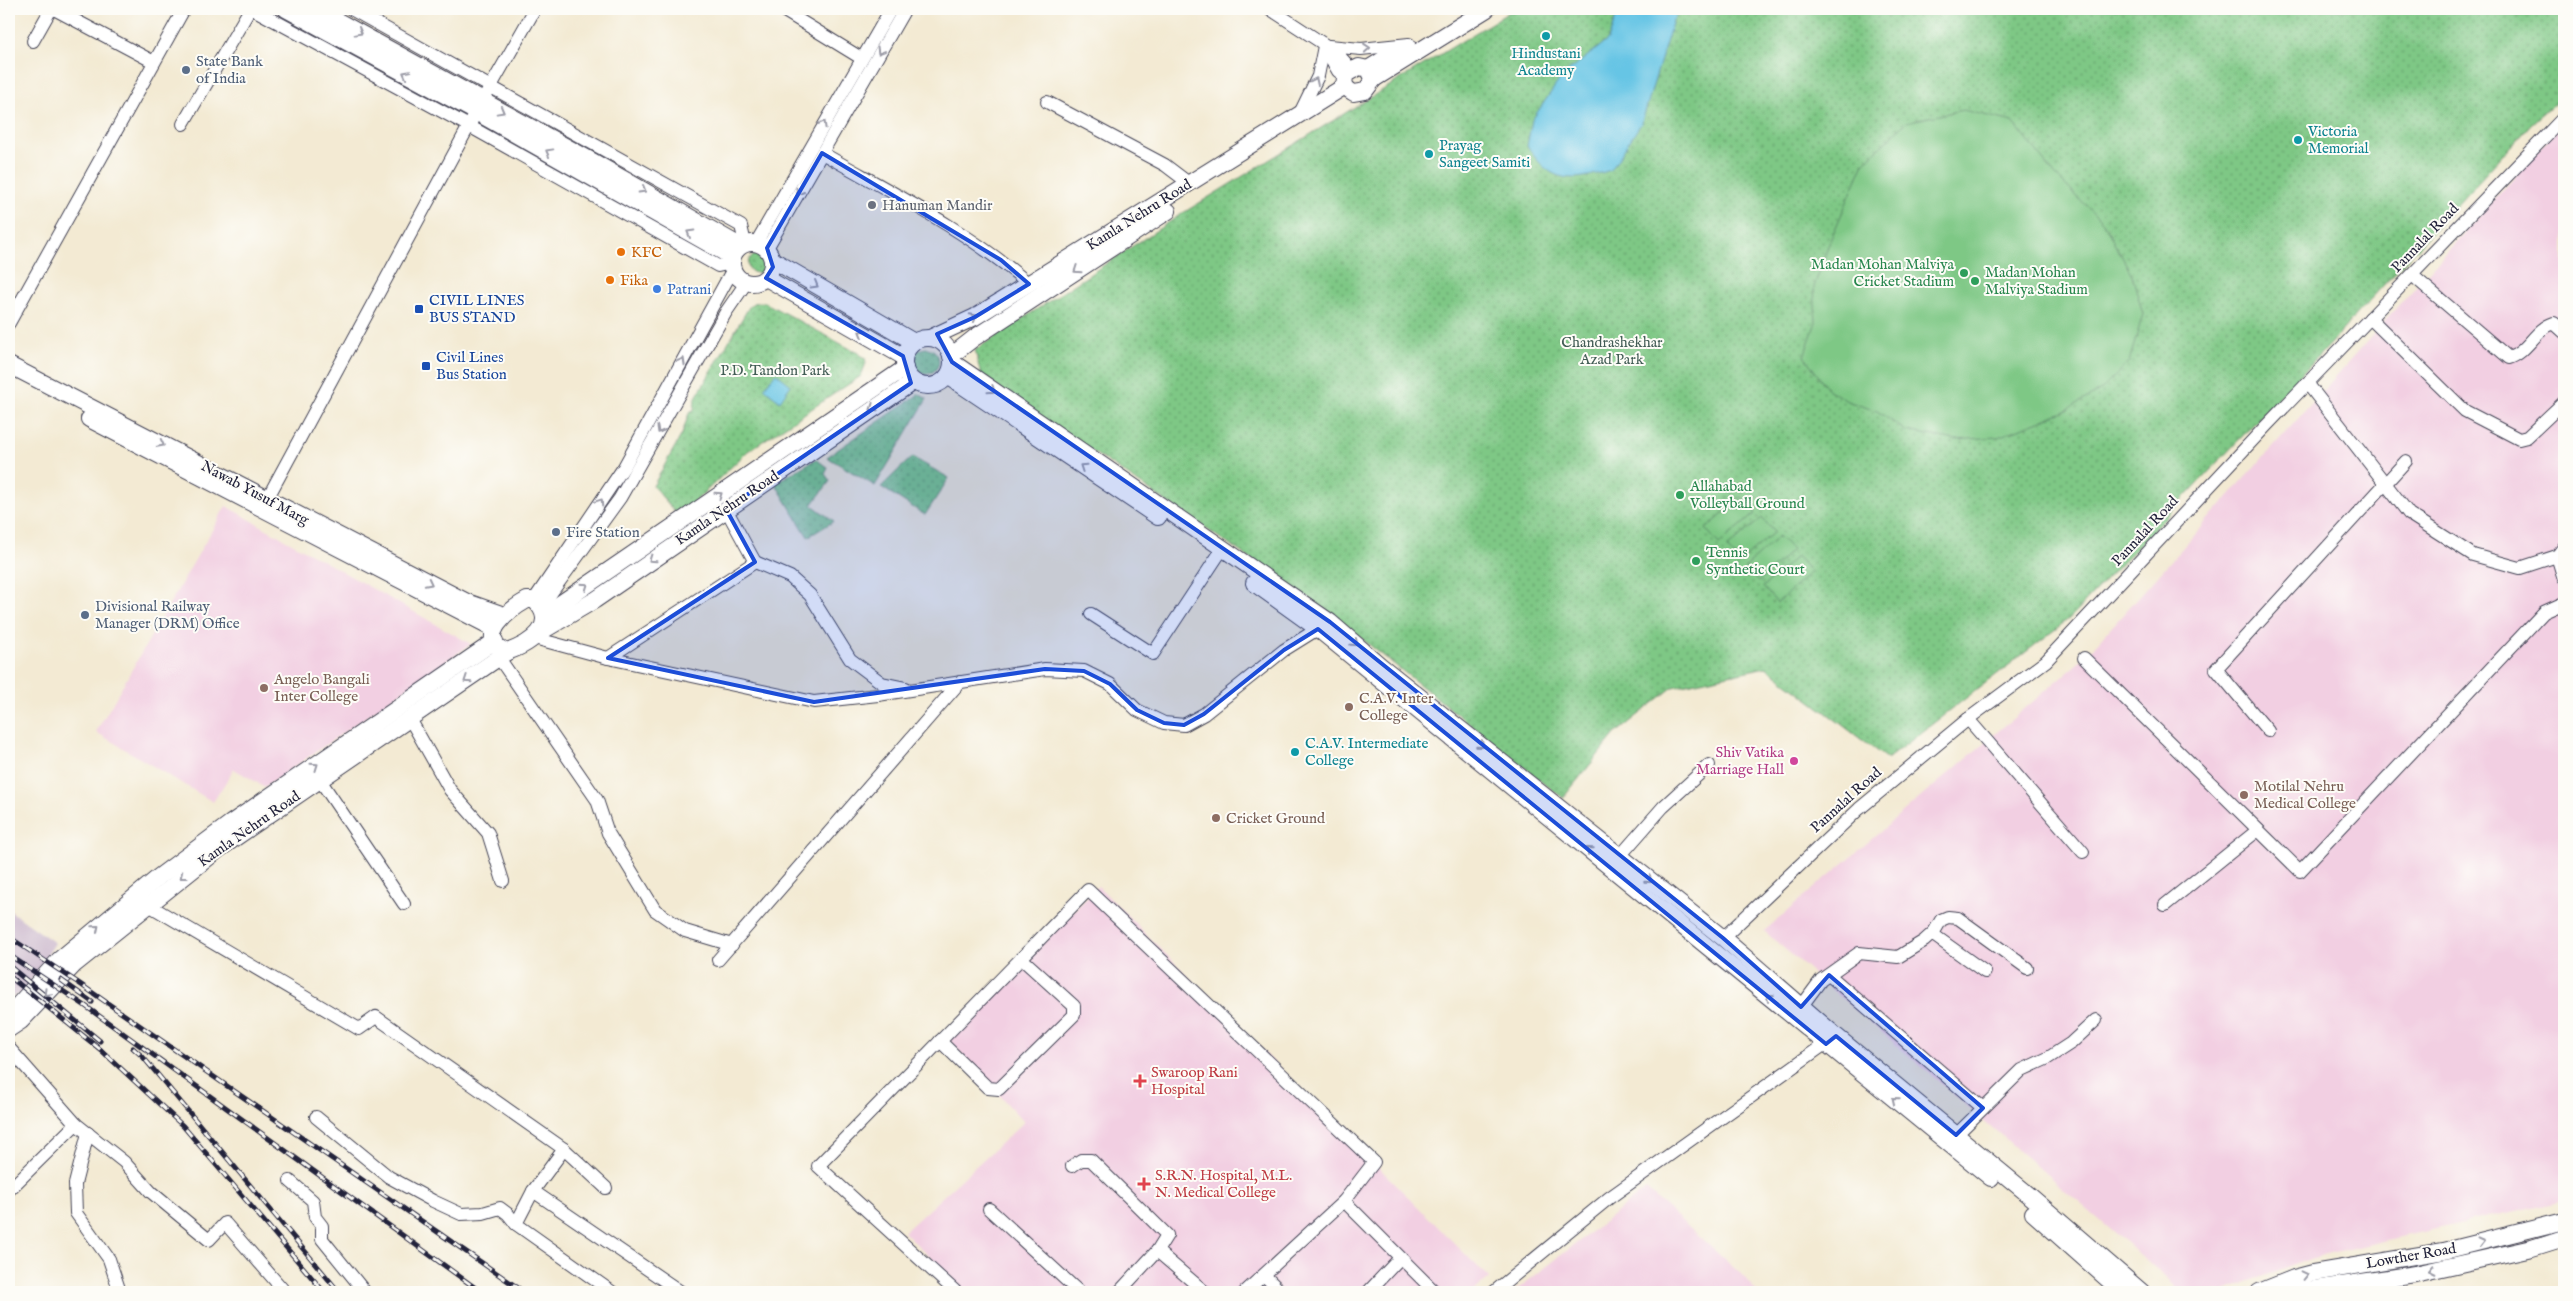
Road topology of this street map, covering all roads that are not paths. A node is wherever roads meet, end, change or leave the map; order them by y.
1 (52, 9) edge
2 (184, 9) edge
3 (252, 9) edge
4 (286, 9) edge
5 (316, 9) edge
6 (351, 9) edge
7 (535, 9) edge
8 (781, 9) edge
9 (891, 9) edge
10 (905, 9) edge
11 (1270, 9) edge
12 (1466, 9) edge
13 (1487, 9) edge
14 (33, 41) dead end
15 (1409, 44) junction
16 (1324, 46) junction
17 (861, 58) junction
18 (154, 62) junction
19 (1356, 79) junction
20 (491, 86) junction
21 (1047, 102) dead end
22 (476, 113) junction
23 (1300, 113) junction
24 (2564, 117) edge
25 (183, 124) dead end
26 (822, 153) junction
27 (1190, 184) junction
28 (747, 254) junction
29 (2412, 274) junction
30 (766, 278) junction
31 (746, 282) junction
32 (1029, 284) junction
33 (2370, 318) junction
34 (9, 323) edge
35 (2564, 332) edge
36 (922, 340) junction
37 (950, 364) junction
38 (9, 365) edge
39 (907, 369) junction
40 (9, 376) edge
41 (2307, 384) junction
42 (2564, 402) edge
43 (2406, 461) dead end
44 (2385, 484) junction
45 (266, 499) junction
46 (726, 509) junction
47 (1220, 552) junction
48 (2561, 552) edge
49 (756, 562) junction
50 (2564, 579) edge
51 (2564, 603) edge
52 (540, 607) junction
53 (1091, 614) dead end
54 (504, 615) junction
55 (1324, 625) junction
56 (537, 635) junction
57 (499, 645) junction
58 (608, 658) junction
59 (2084, 658) dead end
60 (960, 682) junction
61 (913, 690) junction
62 (1968, 718) junction
63 (410, 720) junction
64 (2268, 731) dead end
65 (1709, 765) dead end
66 (320, 780) junction
67 (2258, 830) junction
68 (215, 843) junction
69 (2082, 852) dead end
70 (1620, 856) junction
71 (503, 881) dead end
72 (147, 904) junction
73 (404, 904) dead end
74 (2165, 905) dead end
75 (1932, 934) junction
76 (1723, 938) junction
77 (732, 945) junction
78 (1021, 958) junction
79 (718, 960) dead end
80 (2027, 968) dead end
81 (1985, 972) dead end
82 (1829, 975) junction
83 (1802, 1006) junction
84 (9, 1012) edge
85 (2096, 1020) dead end
86 (9, 1029) edge
87 (1831, 1040) junction
88 (940, 1041) junction
89 (9, 1048) edge
90 (1983, 1108) junction
91 (316, 1117) dead end
92 (76, 1124) junction
93 (88, 1133) junction
94 (1956, 1135) junction
95 (564, 1149) junction
96 (1072, 1166) dead end
97 (290, 1181) dead end
98 (606, 1188) dead end
99 (9, 1190) edge
100 (533, 1191) junction
101 (1344, 1201) junction
102 (988, 1210) dead end
103 (2564, 1221) edge
104 (516, 1224) junction
105 (2564, 1238) edge
106 (1157, 1251) junction
107 (1400, 1258) junction
108 (1264, 1275) junction
109 (120, 1292) edge
110 (285, 1292) edge
111 (365, 1292) edge
112 (612, 1292) edge
113 (681, 1292) edge
114 (956, 1292) edge
115 (1079, 1292) edge
116 (1119, 1292) edge
117 (1204, 1292) edge
118 (1245, 1292) edge
119 (1280, 1292) edge
120 (1368, 1292) edge
121 (1435, 1292) edge
122 (1494, 1292) edge
123 (2122, 1292) edge
124 (2142, 1292) edge
125 (2259, 1292) edge
126 (2295, 1292) edge

1 - 14 street
1 - 18 street
2 - 18 street
3 - 22 street
3 - 25 street
22 -> 4 main road
5 -> 22 main road
6 - 20 street
7 - 20 street
8 - 17 street
9 - 17 street
10 -> 26 street
11 - 16 street
12 - 15 main road, Kamla Nehru Road
13 - 19 main road, Kamla Nehru Road
16 -> 15 street
15 - 19 main road, Kamla Nehru Road
16 - 19 street
23 -> 16 street
28 -> 17 street
18 - 34 street
19 - 23 main road, Kamla Nehru Road
19 -> 37 main road, Kamla Nehru Road
20 - 22 street
20 - 28 street
21 - 27 street
22 - 28 main road
22 - 45 street
23 - 27 main road, Kamla Nehru Road
24 - 29 street, Pannalal Road
26 -> 28 street
26 - 32 street
27 - 32 main road, Kamla Nehru Road
28 - 30 main road
28 - 31 main road
28 -> 36 main road
52 -> 28 street
29 - 33 street, Pannalal Road
29 - 35 street
30 - 31 main road
39 -> 30 main road
31 -> 52 street
36 -> 32 main road, Kamla Nehru Road
33 - 41 street, Pannalal Road
33 - 42 street
36 - 37 main road
36 - 39 main road
37 - 39 main road
37 - 47 main road
38 -> 45 main road, Nawab Yusuf Marg
39 -> 46 main road, Kamla Nehru Road
52 -> 39 main road, Kamla Nehru Road
40 - 57 main road
41 - 44 street
41 - 62 street, Pannalal Road
43 - 44 street
44 - 48 street
44 - 64 street
45 -> 54 main road, Nawab Yusuf Marg
46 - 49 street
46 -> 56 main road, Kamla Nehru Road
47 - 53 street
47 - 55 main road
48 - 50 street
49 - 58 street
49 - 61 street
51 - 67 street
52 - 54 main road, Kamla Nehru Road
52 - 56 main road
54 - 57 main road
55 - 60 street
55 -> 70 main road
87 -> 55 main road
56 - 57 main road, Kamla Nehru Road
56 - 58 street
57 -> 63 main road, Kamla Nehru Road
68 -> 57 main road, Kamla Nehru Road
57 - 77 street
58 - 61 street
59 - 67 street
60 - 61 street
60 - 77 street
62 - 69 street
62 - 76 street, Pannalal Road
63 - 66 main road, Kamla Nehru Road
63 - 71 street
65 - 70 street
66 - 68 main road, Kamla Nehru Road
66 - 73 street
67 - 74 street
68 -> 72 main road, Kamla Nehru Road
84 -> 68 main road, Kamla Nehru Road
70 -> 76 main road
72 -> 86 main road, Kamla Nehru Road
72 - 95 street
75 - 80 street
75 - 81 street
75 - 82 street
76 - 83 main road
77 - 79 street
78 - 88 street
78 - 88 street
78 - 101 street
82 - 83 street
82 - 90 street
83 - 87 main road
85 - 90 street
87 - 94 main road
87 - 122 street
123 -> 87 main road
88 - 114 street
89 - 92 street
90 - 94 street
91 - 104 street
92 - 93 street
92 - 99 street
93 - 109 street
93 - 110 street
94 - 124 main road
95 - 98 street
95 - 100 street
96 - 106 street
97 - 111 street
100 - 104 street
100 - 113 street
101 - 107 street
101 - 108 street
102 - 115 street
125 -> 103 main road, Lowther Road
104 - 112 street
105 -> 126 main road, Lowther Road
106 - 116 street
106 - 117 street
107 - 120 street
107 - 121 street
108 - 118 street
108 - 119 street

